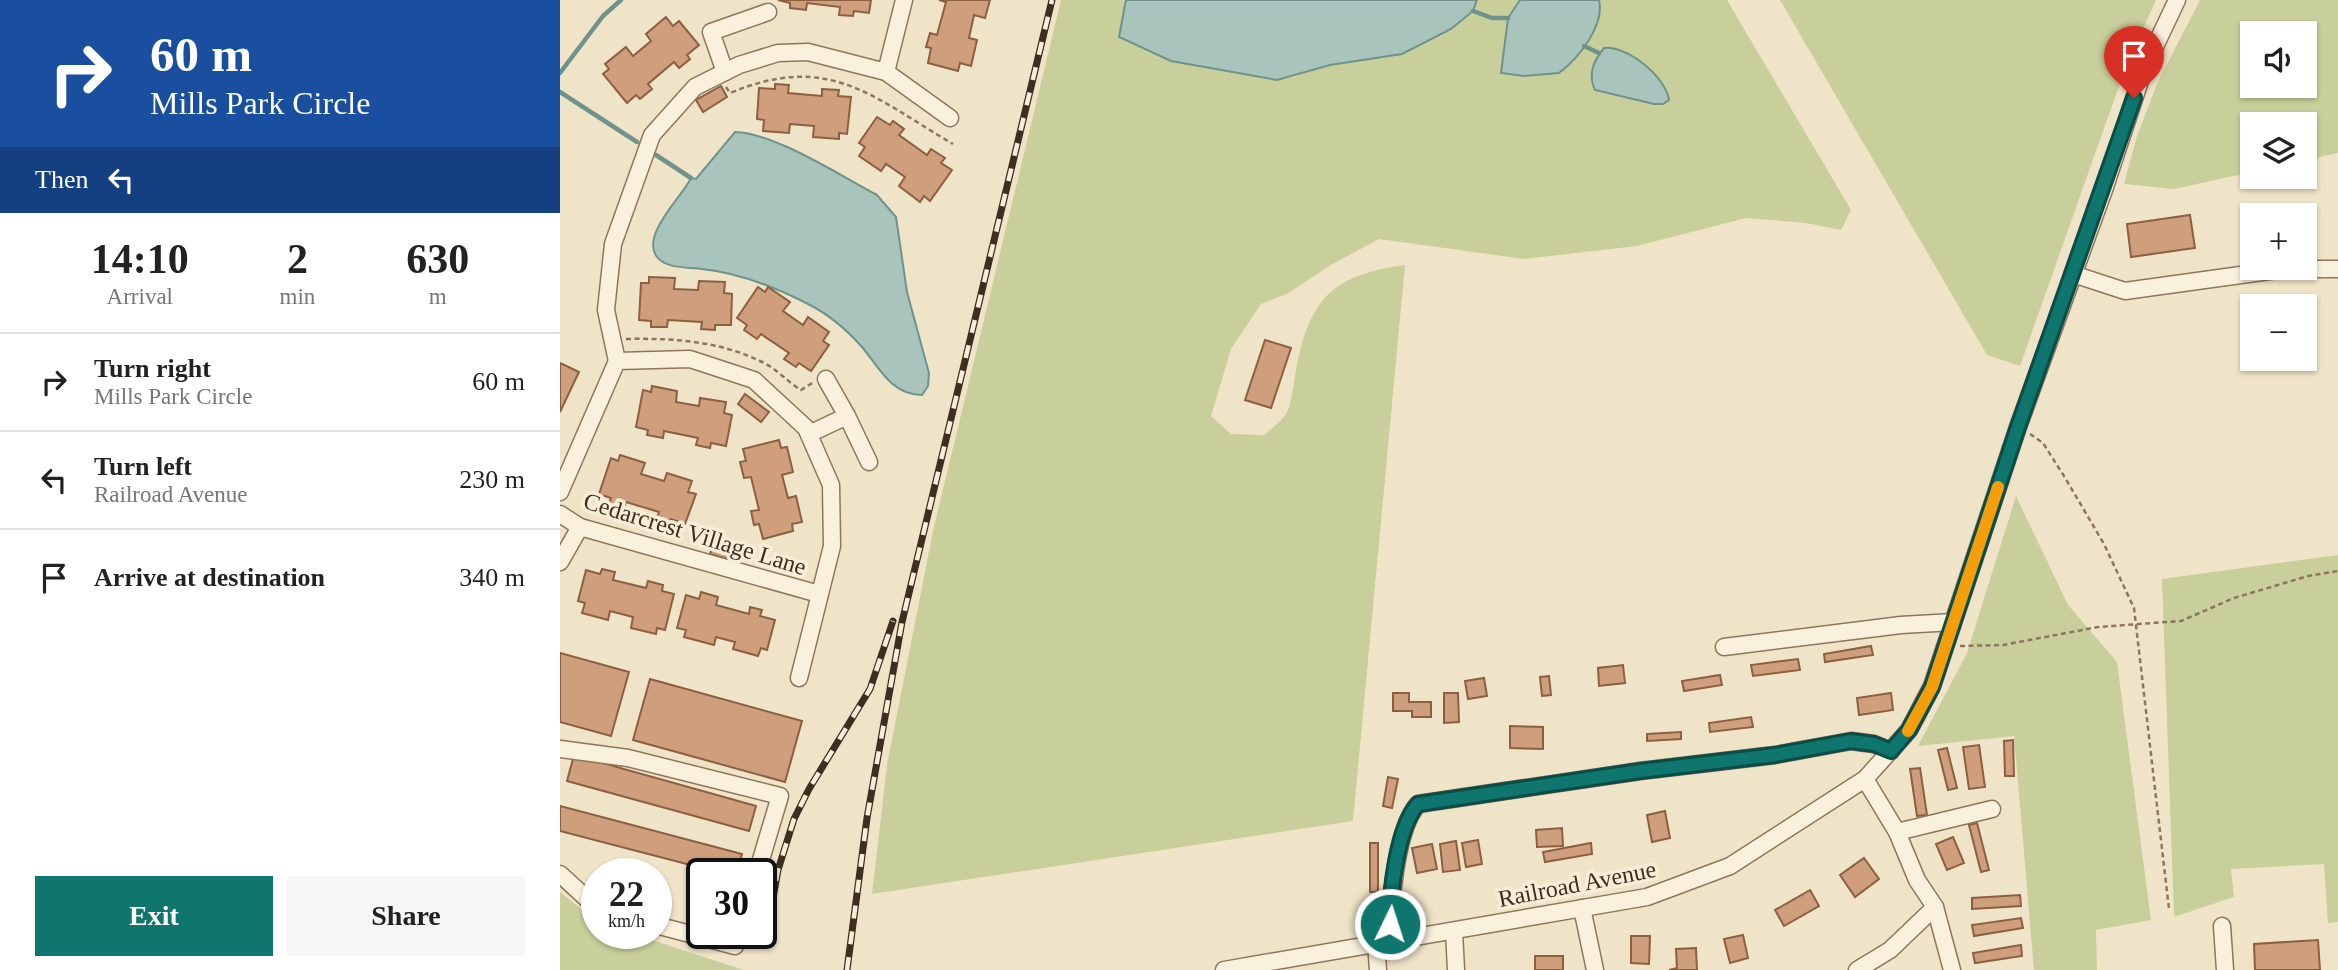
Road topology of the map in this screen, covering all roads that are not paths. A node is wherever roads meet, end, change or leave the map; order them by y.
1 (904, 0) edge
2 (2176, 0) edge
3 (768, 12) dead end
4 (886, 72) junction
5 (722, 74) junction
6 (950, 118) dead end
7 (2338, 269) edge
8 (2073, 274) junction
9 (617, 361) junction
10 (827, 379) dead end
11 (847, 416) junction
12 (809, 434) junction
13 (869, 462) dead end
14 (560, 492) edge
15 (560, 514) edge
16 (580, 527) junction
17 (560, 562) edge
18 (819, 594) junction
19 (1953, 622) junction
20 (1724, 647) dead end
21 (799, 678) dead end
22 (560, 749) edge
23 (1891, 751) junction
24 (1865, 779) junction
25 (1992, 809) dead end
26 (1897, 832) junction
27 (761, 858) edge
28 (560, 874) edge
29 (581, 893) edge
30 (1936, 907) junction
31 (1582, 908) junction
32 (2222, 926) dead end
33 (1454, 931) junction
34 (1383, 942) junction
35 (1224, 970) edge
36 (1378, 970) edge
37 (1456, 970) edge
38 (1595, 970) edge
39 (1857, 970) edge
40 (1952, 970) edge
41 (2225, 970) edge

1 - 4 street
2 - 8 street, Railroad Avenue
3 - 5 street
4 - 5 street
4 - 6 street
5 - 9 street
7 - 8 street
8 - 19 street, Railroad Avenue
9 - 12 street
9 - 14 street
10 - 11 street
11 - 12 street
11 - 13 street
12 - 18 street
15 - 16 street, Cedarcrest Village Lane
16 - 17 street
16 - 18 street, Cedarcrest Village Lane
18 - 21 street
19 - 20 street
19 - 23 street, Railroad Avenue
22 - 27 street
23 - 24 street, Railroad Avenue
23 - 34 street
24 - 26 street
24 - 31 street, Railroad Avenue
25 - 26 street
26 - 30 street
28 - 29 street
30 - 39 street
30 - 40 street
31 - 33 street, Railroad Avenue
31 - 38 street
32 - 41 street
33 - 34 street, Railroad Avenue
33 - 37 street
34 - 35 street, Railroad Avenue
34 - 36 street

